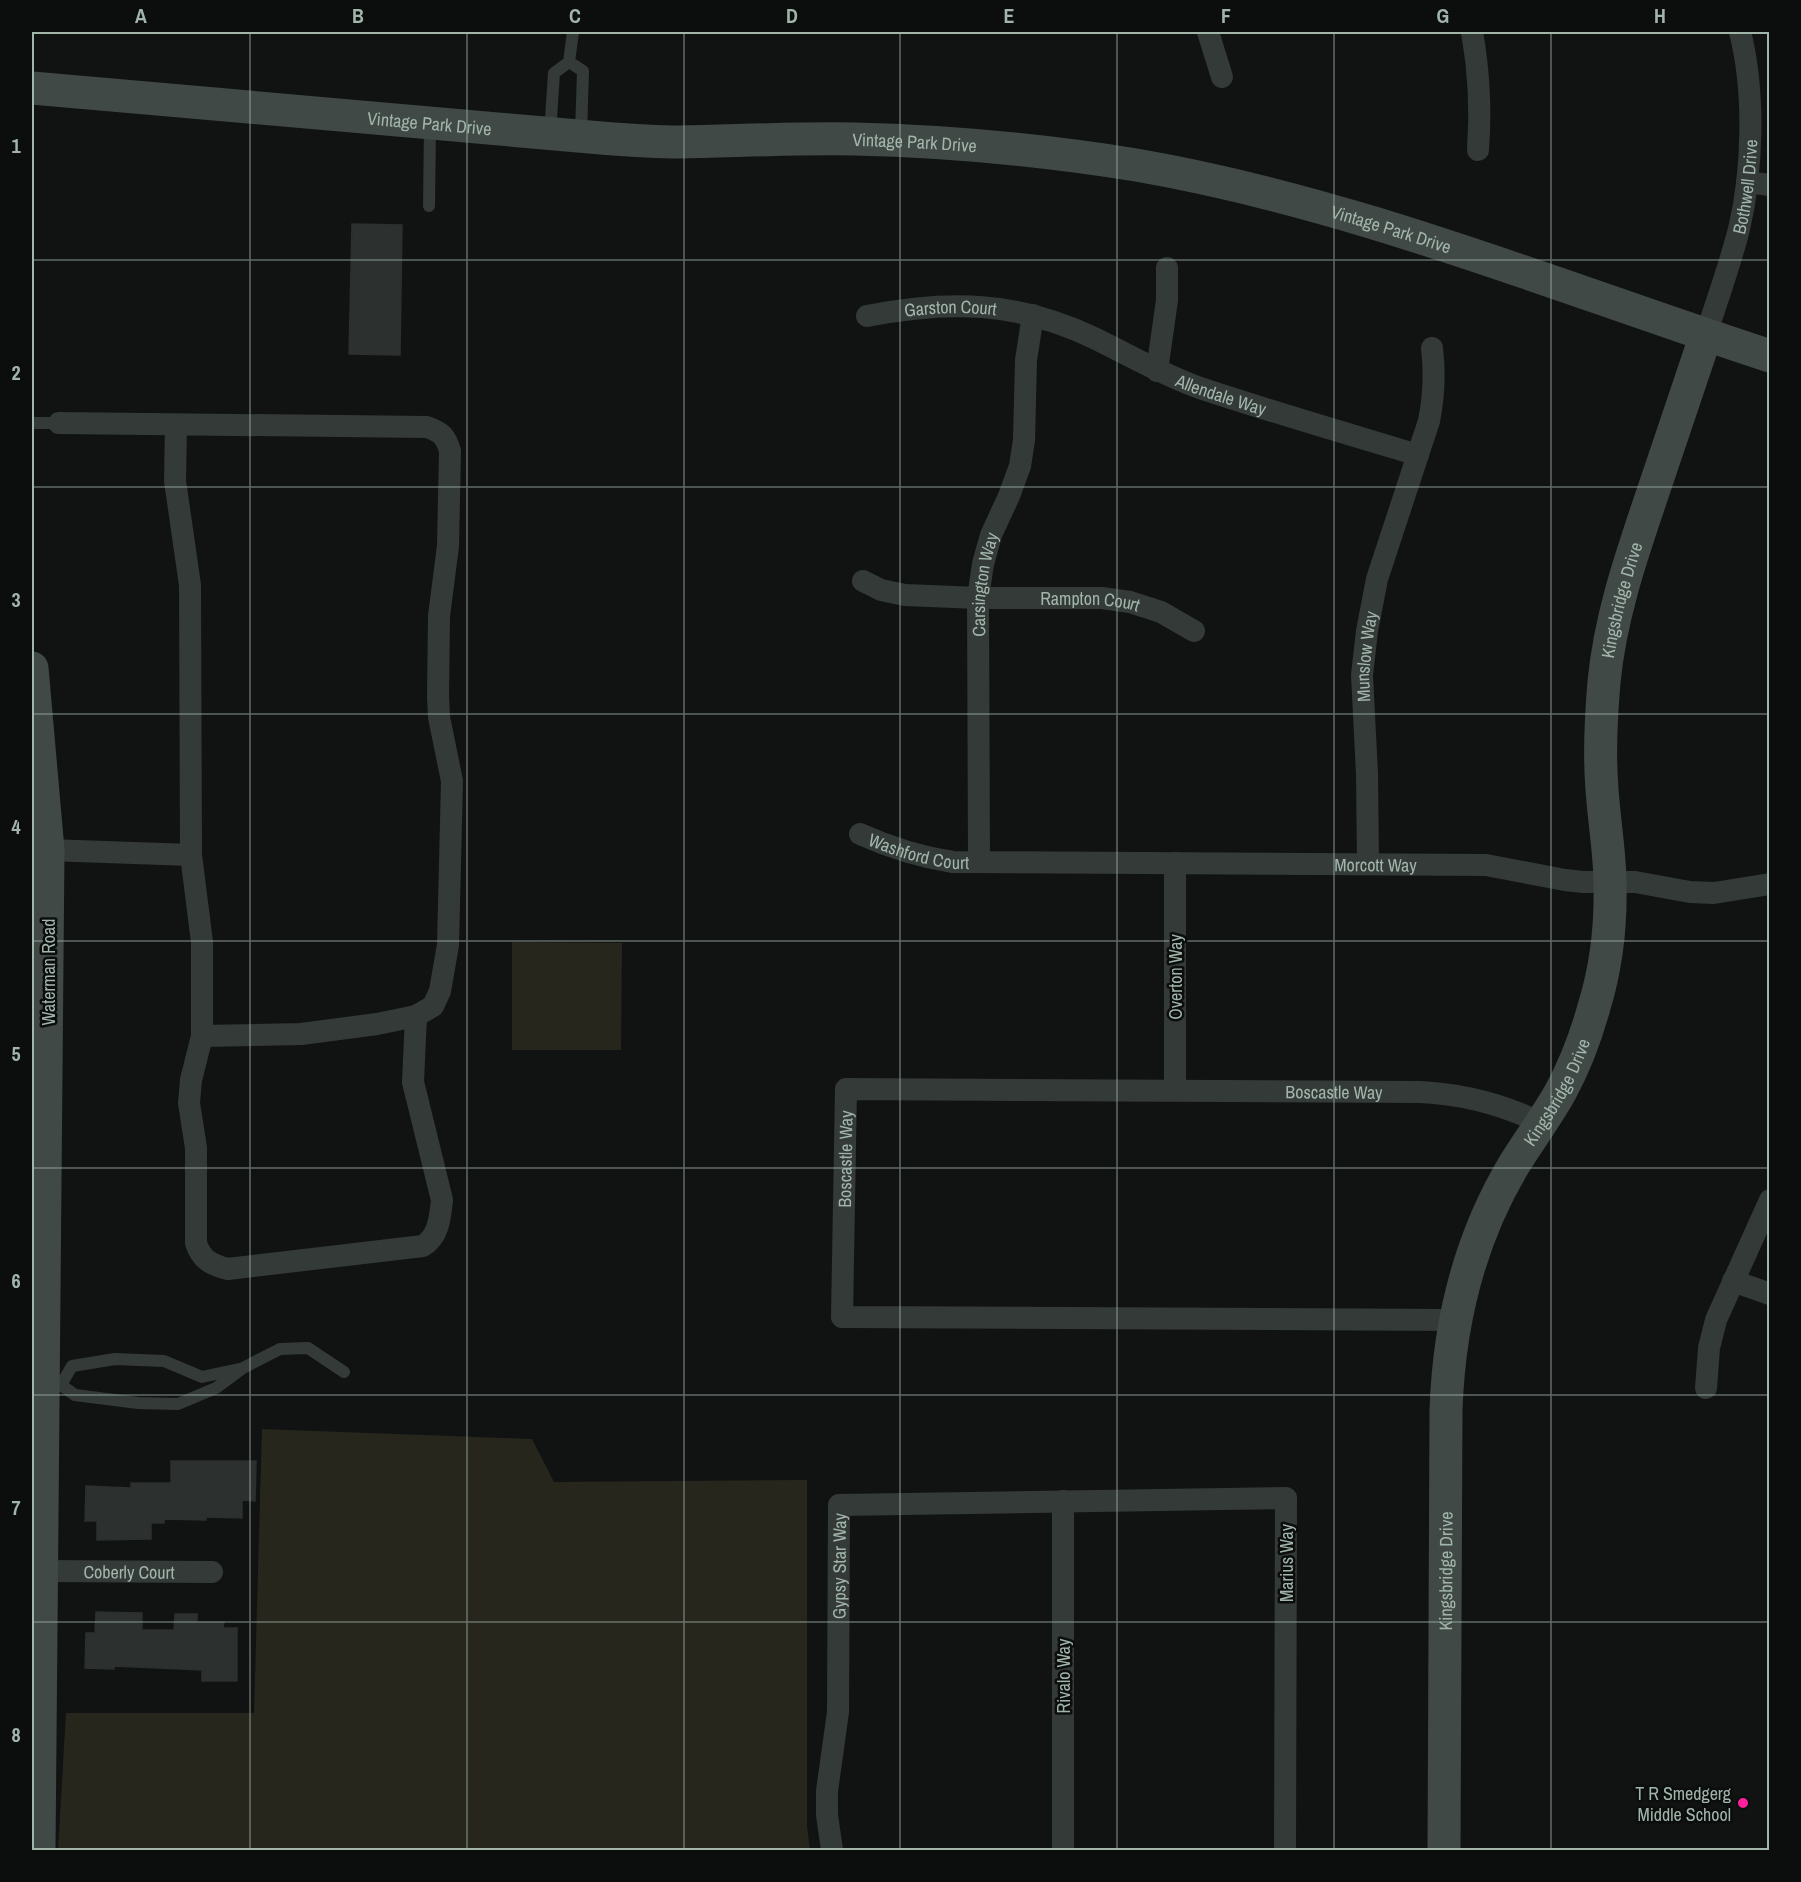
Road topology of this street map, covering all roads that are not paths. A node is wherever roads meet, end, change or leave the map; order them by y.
1 (573, 32) edge
2 (1208, 32) edge
3 (1472, 32) edge
4 (1740, 32) edge
5 (568, 62) junction
6 (1222, 77) dead end
7 (32, 88) edge
8 (430, 123) junction
9 (565, 135) junction
10 (1478, 150) dead end
11 (1747, 182) junction
12 (1770, 185) edge
13 (429, 206) dead end
14 (1167, 268) dead end
15 (1033, 315) junction
16 (867, 316) dead end
17 (1706, 335) junction
18 (1432, 348) dead end
19 (1770, 356) edge
20 (1157, 371) junction
21 (32, 423) edge
22 (59, 423) joint
23 (176, 425) junction
24 (1418, 455) junction
25 (863, 581) dead end
26 (978, 598) junction
27 (1194, 630) dead end
28 (32, 668) edge
29 (860, 834) dead end
30 (40, 838) edge
31 (191, 855) junction
32 (979, 862) junction
33 (1175, 863) junction
34 (1368, 864) junction
35 (1610, 882) junction
36 (1770, 884) edge
37 (416, 1016) junction
38 (202, 1036) junction
39 (1175, 1090) junction
40 (1541, 1123) junction
41 (1770, 1200) edge
42 (1733, 1281) junction
43 (1770, 1294) edge
44 (1454, 1320) junction
45 (243, 1368) junction
46 (344, 1372) dead end
47 (45, 1386) edge
48 (1706, 1388) dead end
49 (1063, 1501) junction
50 (44, 1571) junction
51 (212, 1572) dead end
52 (39, 1851) edge
53 (832, 1851) edge
54 (1063, 1851) edge
55 (1285, 1851) edge
56 (1444, 1851) edge

1 - 5 lane
2 - 6 street
3 - 10 street
4 - 11 street, Bothwell Drive
5 - 9 lane
5 - 9 lane
7 - 8 street, Vintage Park Drive
8 - 9 street, Vintage Park Drive
8 - 13 lane
9 - 17 street, Vintage Park Drive
11 - 12 street
11 - 17 street, Bothwell Drive
14 - 20 street
15 - 16 street, Garston Court
15 - 20 street, Allendale Way
15 - 26 street, Carsington Way
17 - 19 street, Vintage Park Drive
17 - 35 street, Kingsbridge Drive
18 - 24 street, Munslow Way
20 - 24 street, Allendale Way
21 - 22 lane
22 - 23 street
23 - 31 street
23 - 37 street
24 - 34 street, Munslow Way
25 - 26 street, Rampton Court
26 - 27 street, Rampton Court
26 - 32 street, Carsington Way
28 - 30 street, Waterman Road
29 - 32 street, Washford Court
30 - 31 street
30 - 47 street, Waterman Road
31 - 38 street
32 - 33 street, Morcott Way
33 - 34 street, Morcott Way
33 - 39 street, Overton Way
34 - 35 street, Morcott Way
35 - 36 street, Morcott Way
35 - 40 street, Kingsbridge Drive
37 - 38 street
37 - 38 street
39 - 40 street, Boscastle Way
39 - 44 street, Boscastle Way
40 - 44 street, Kingsbridge Drive
41 - 42 street
42 - 43 street
42 - 48 street
44 - 56 street, Kingsbridge Drive
45 - 46 lane
45 - 47 lane
45 - 47 lane
47 - 50 street, Waterman Road
49 - 53 street, Gypsy Star Way
49 - 54 street, Rivalo Way
49 - 55 street, Marius Way
50 - 51 street, Coberly Court
50 - 52 street, Waterman Road

